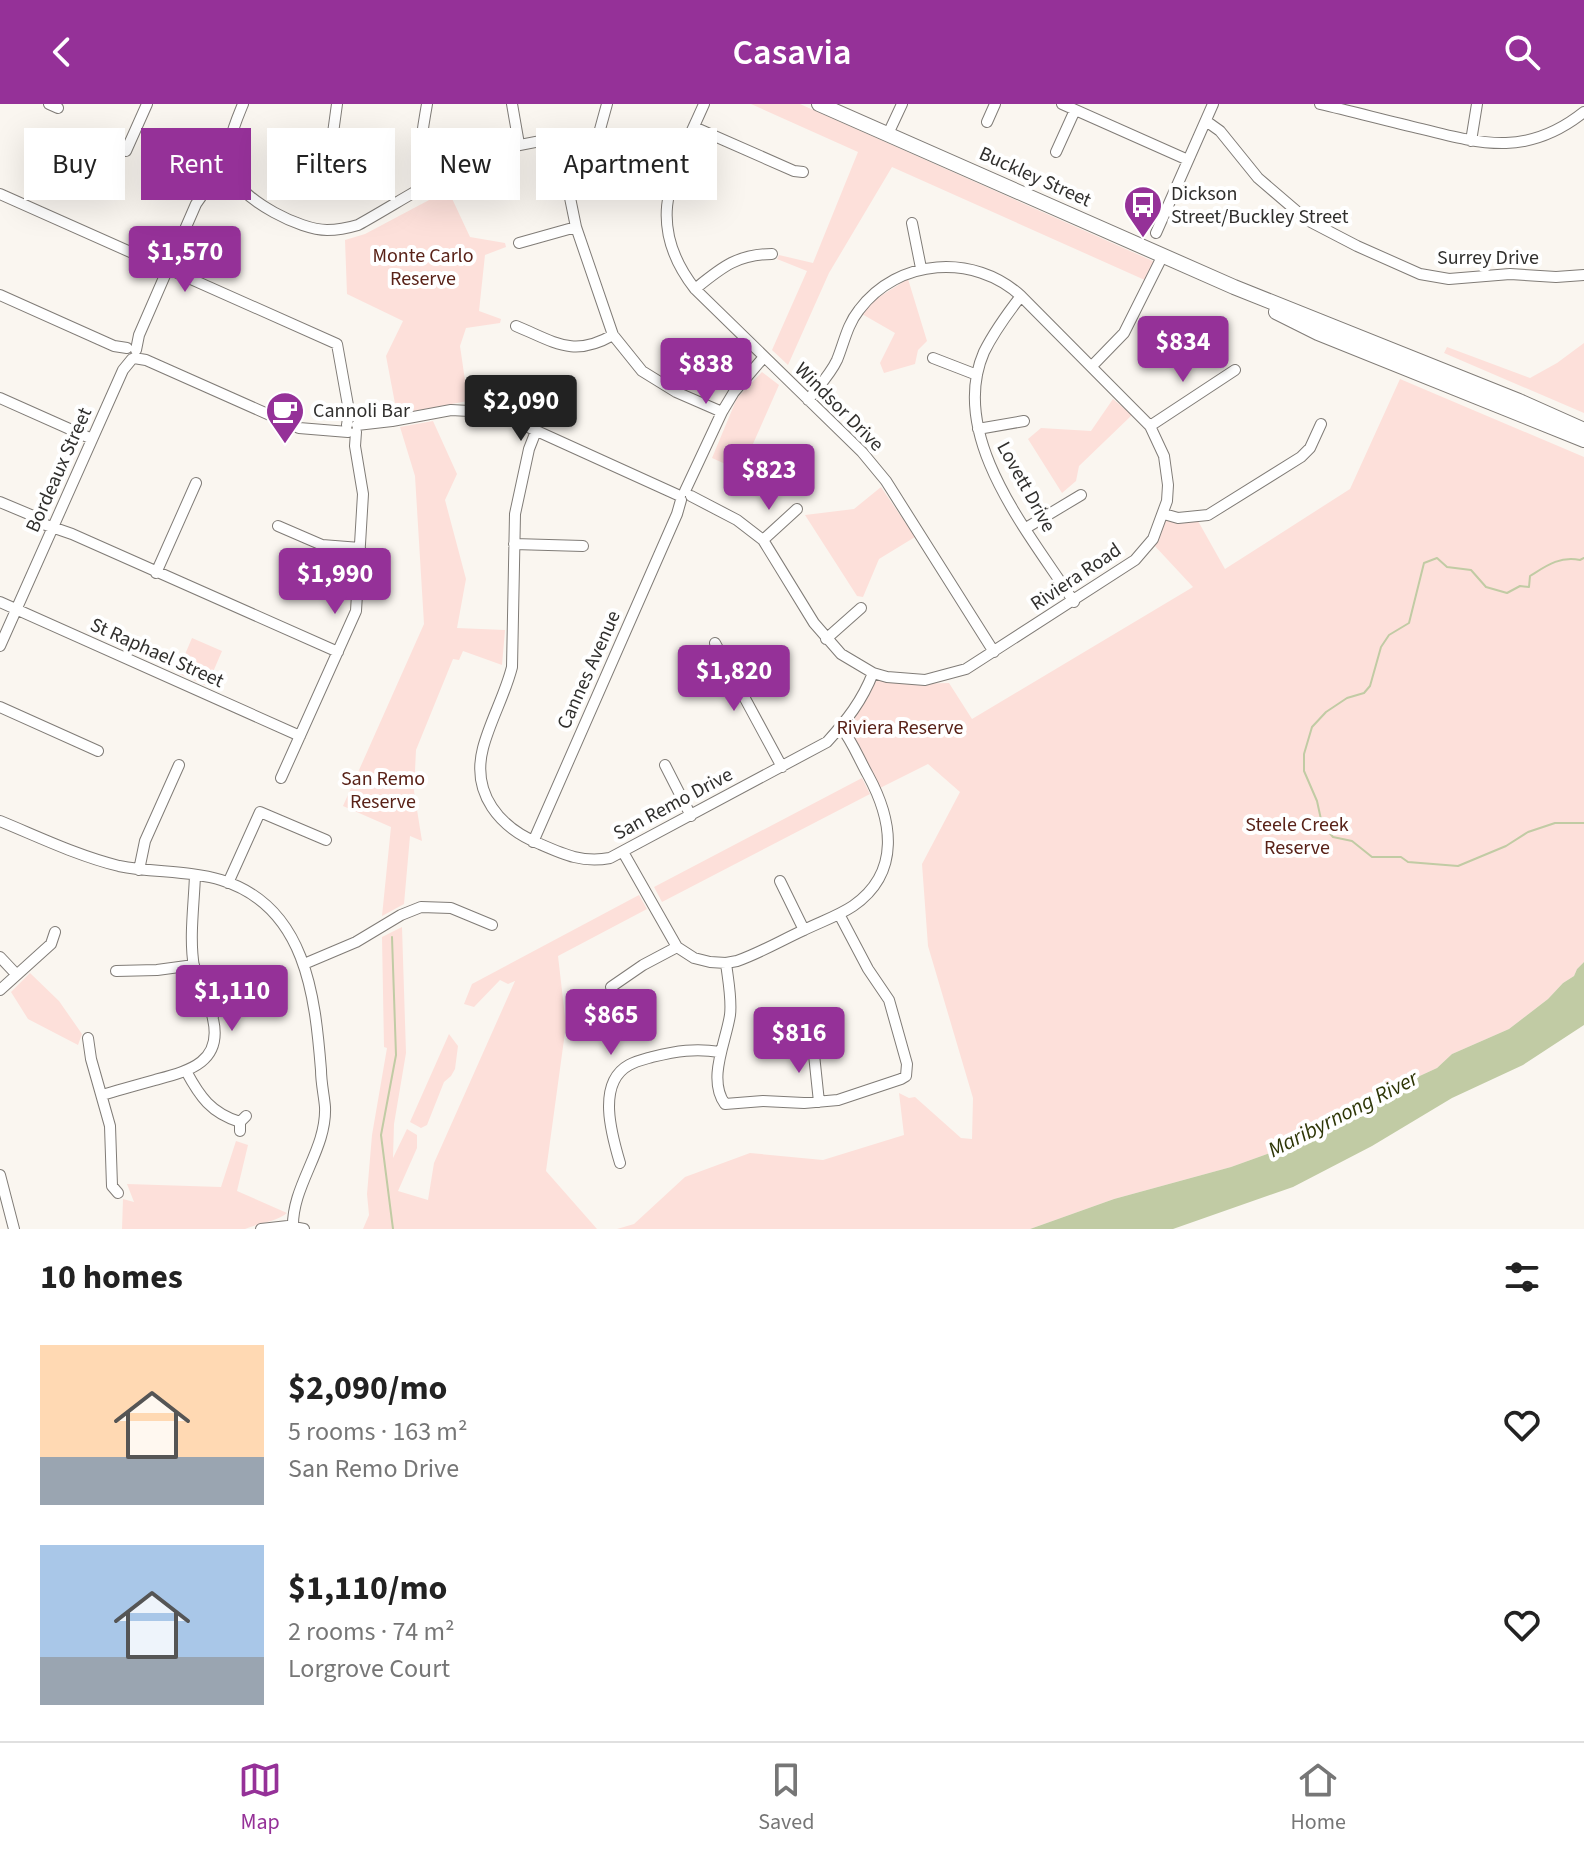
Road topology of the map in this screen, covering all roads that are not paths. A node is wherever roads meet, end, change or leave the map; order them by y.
1 (147, 104) edge
2 (243, 104) edge
3 (337, 104) edge
4 (427, 104) edge
5 (512, 104) edge
6 (607, 104) edge
7 (704, 104) edge
8 (819, 104) edge
9 (902, 104) edge
10 (995, 104) edge
11 (1062, 104) edge
12 (1213, 104) edge
13 (1320, 104) edge
14 (1380, 104) edge
15 (1477, 104) edge
16 (1075, 110) junction
17 (1584, 112) edge
18 (1374, 117) junction
19 (1206, 121) junction
20 (987, 122) dead end
21 (694, 127) joint
22 (233, 128) edge
23 (334, 128) edge
24 (424, 128) edge
25 (516, 128) edge
26 (600, 128) edge
27 (888, 134) junction
28 (1471, 141) junction
29 (126, 151) dead end
30 (1056, 152) dead end
31 (1188, 160) junction
32 (803, 172) dead end
33 (0, 194) edge
34 (411, 195) edge
35 (251, 197) edge
36 (199, 200) edge
37 (570, 200) edge
38 (668, 200) edge
39 (912, 223) dead end
40 (576, 227) junction
41 (1156, 233) dead end
42 (519, 243) dead end
43 (772, 254) dead end
44 (1163, 255) junction
45 (167, 268) junction
46 (921, 268) junction
47 (1584, 275) edge
48 (1234, 287) junction
49 (695, 289) junction
50 (0, 295) edge
51 (1021, 296) junction
52 (516, 326) dead end
53 (613, 335) junction
54 (130, 353) junction
55 (763, 358) junction
56 (933, 358) dead end
57 (1092, 366) junction
58 (1235, 370) dead end
59 (977, 375) junction
60 (0, 398) edge
61 (808, 400) junction
62 (722, 412) junction
63 (1024, 421) dead end
64 (1321, 424) dead end
65 (1150, 426) junction
66 (354, 428) junction
67 (978, 429) junction
68 (534, 430) junction
69 (1584, 430) edge
70 (92, 439) junction
71 (1584, 440) edge
72 (196, 483) dead end
73 (1081, 495) dead end
74 (684, 496) junction
75 (0, 502) edge
76 (797, 509) dead end
77 (1164, 514) junction
78 (54, 526) junction
79 (278, 526) dead end
80 (1026, 528) junction
81 (763, 540) junction
82 (514, 544) junction
83 (583, 546) dead end
84 (360, 548) junction
85 (156, 573) junction
86 (0, 602) edge
87 (1074, 602) junction
88 (861, 608) dead end
89 (16, 610) junction
90 (826, 639) junction
91 (715, 643) dead end
92 (0, 646) edge
93 (338, 652) junction
94 (994, 652) junction
95 (873, 673) junction
96 (0, 707) edge
97 (838, 729) junction
98 (300, 736) junction
99 (98, 751) dead end
100 (179, 765) dead end
101 (665, 765) dead end
102 (782, 767) junction
103 (281, 778) dead end
104 (691, 816) junction
105 (0, 821) edge
106 (326, 840) dead end
107 (533, 842) junction
108 (623, 852) junction
109 (139, 870) junction
110 (195, 875) junction
111 (780, 881) dead end
112 (228, 883) junction
113 (839, 914) junction
114 (492, 925) dead end
115 (804, 930) junction
116 (55, 932) dead end
117 (677, 947) junction
118 (0, 957) edge
119 (726, 963) junction
120 (304, 964) junction
121 (194, 965) junction
122 (116, 971) dead end
123 (16, 974) junction
124 (611, 987) dead end
125 (0, 990) edge
126 (92, 1042) dead end
127 (813, 1045) dead end
128 (720, 1052) junction
129 (186, 1071) junction
130 (102, 1095) junction
131 (819, 1102) junction
132 (242, 1123) dead end
133 (620, 1163) dead end
134 (0, 1175) edge
135 (111, 1188) dead end
136 (297, 1228) edge
137 (14, 1229) edge
138 (266, 1229) edge

1 - 29 street
2 - 22 street
3 - 23 street
4 - 24 street
5 - 25 street
6 - 26 street
7 - 21 street, Windsor Drive
8 - 27 main road, Buckley Street
9 - 27 street
10 - 20 street
11 - 16 street
12 - 19 street
13 - 18 street
14 - 18 street
15 - 28 street
16 - 30 street
16 - 31 street
17 - 28 street
18 - 28 street
19 - 31 street
19 - 47 street, Surrey Drive
21 - 32 street
27 - 44 main road, Buckley Street
31 - 41 street
33 - 45 street
34 - 35 street
36 - 45 street, Bordeaux Street
37 - 40 street
38 - 49 street, Windsor Drive
39 - 46 street
40 - 42 street
40 - 53 street
43 - 49 street
44 - 48 main road, Buckley Street
44 - 57 street
45 - 54 street, Bordeaux Street
45 - 66 street
46 - 51 street, Riviera Road
46 - 61 street, Riviera Road
48 - 69 main road, Buckley Street
48 - 71 main road, Buckley Street
49 - 55 street, Windsor Drive
50 - 54 street, Riviera Road
51 - 57 street, Riviera Road
51 - 59 street, Lovett Drive
52 - 53 street
53 - 62 street
54 - 66 street, Riviera Road
54 - 70 street, Bordeaux Street
55 - 61 street, Windsor Drive
55 - 62 street, Cannes Avenue
56 - 59 street
57 - 65 street, Riviera Road
58 - 65 street
59 - 67 street, Lovett Drive
60 - 70 street
61 - 94 street, Windsor Drive
62 - 74 street, Cannes Avenue
63 - 67 street
64 - 77 street
65 - 77 street, Riviera Road
66 - 68 street, Riviera Road
66 - 84 street
67 - 80 street, Lovett Drive
68 - 74 street, Riviera Road
68 - 82 street, San Remo Drive
70 - 78 street, Bordeaux Street
72 - 85 street
73 - 80 street
74 - 81 street, Riviera Road
74 - 107 street, Cannes Avenue
75 - 78 street
76 - 81 street
77 - 87 street, Riviera Road
78 - 85 street
78 - 89 street, Bordeaux Street
79 - 84 street
80 - 87 street, Lovett Drive
81 - 90 street, Riviera Road
82 - 83 street
82 - 107 street, San Remo Drive
84 - 93 street
85 - 93 street
86 - 89 street, St Raphael Street
87 - 94 street, Riviera Road
88 - 90 street
89 - 92 street, Bordeaux Street
89 - 98 street, St Raphael Street
90 - 95 street, Riviera Road
91 - 102 street
93 - 98 street
94 - 95 street, Riviera Road
95 - 97 street, San Remo Drive
96 - 99 street
97 - 102 street, San Remo Drive
97 - 113 street
98 - 103 street
100 - 109 street
101 - 104 street
102 - 104 street, San Remo Drive
104 - 108 street, San Remo Drive
105 - 109 street
106 - 112 street
107 - 108 street, San Remo Drive
108 - 117 street
109 - 110 street
110 - 112 street
110 - 121 street
111 - 115 street
112 - 120 street
113 - 115 street
113 - 131 street
114 - 120 street
115 - 119 street
116 - 123 street
117 - 119 street
117 - 124 street
118 - 123 street
119 - 128 street
120 - 136 street
121 - 122 street
121 - 129 street
123 - 125 street
126 - 130 street
127 - 131 street
128 - 131 street
128 - 133 street
129 - 130 street
129 - 132 street
130 - 135 street
134 - 137 street
136 - 138 street

